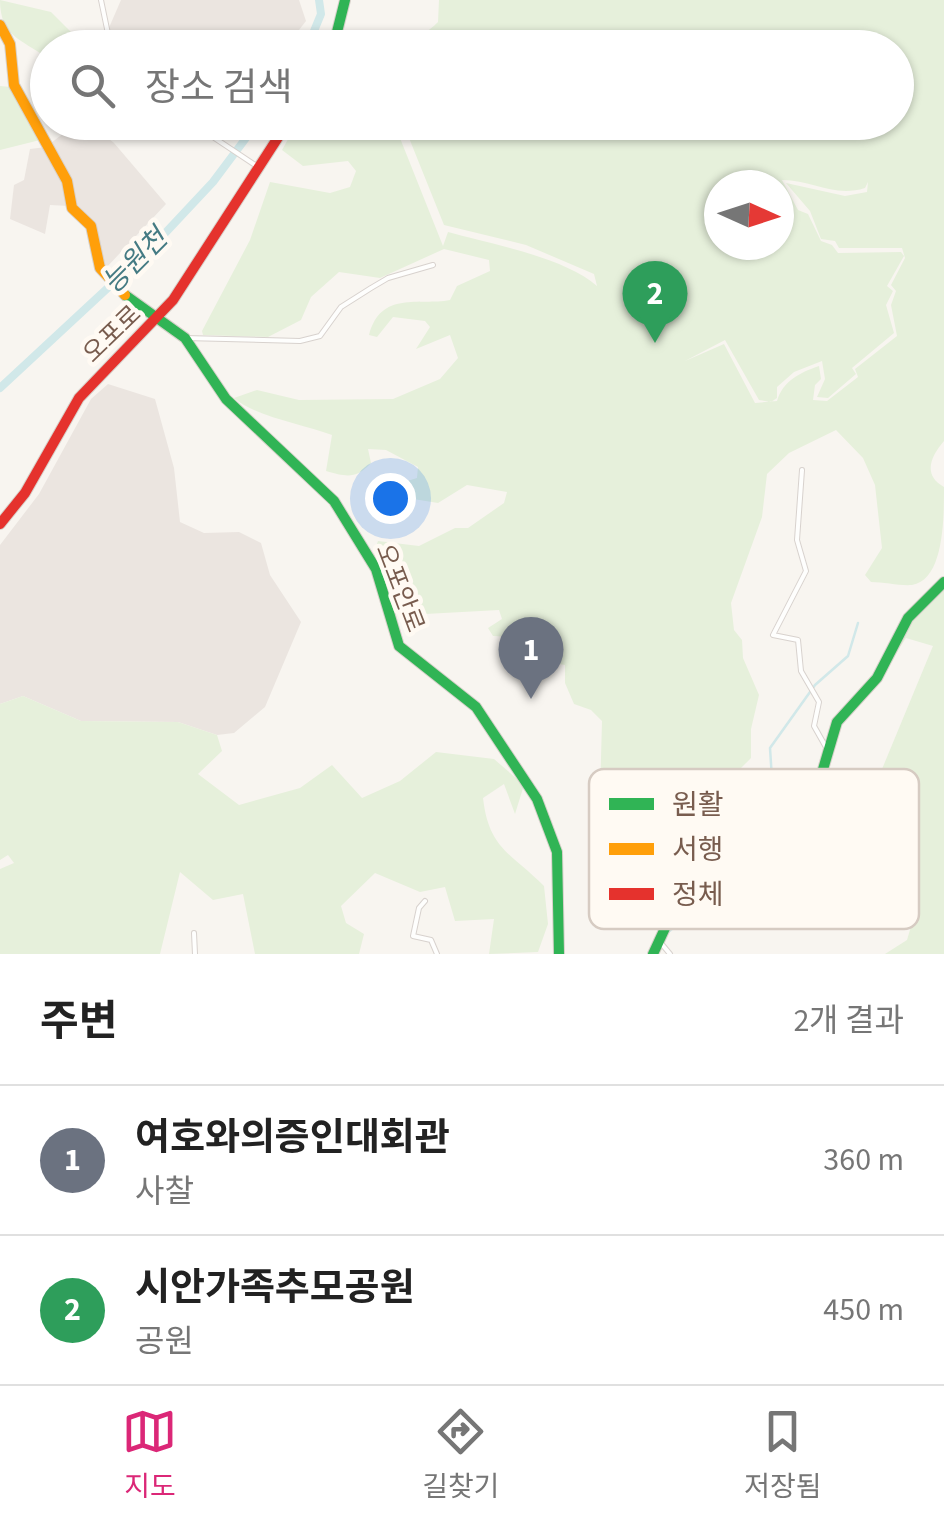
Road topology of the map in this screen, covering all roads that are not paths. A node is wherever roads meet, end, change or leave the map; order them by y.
1 (101, 0) edge
2 (346, 0) edge
3 (0, 25) edge
4 (107, 30) edge
5 (338, 30) edge
6 (30, 114) edge
7 (44, 140) edge
8 (218, 140) edge
9 (274, 140) edge
10 (254, 165) junction
11 (433, 264) dead end
12 (158, 317) junction
13 (185, 338) junction
14 (802, 470) dead end
15 (0, 524) edge
16 (944, 582) edge
17 (826, 749) junction
18 (822, 769) edge
19 (425, 901) dead end
20 (667, 929) edge
21 (194, 933) dead end
22 (657, 939) junction
23 (195, 954) edge
24 (437, 954) edge
25 (559, 954) edge
26 (653, 954) edge
27 (670, 954) edge

1 - 4 street
2 - 5 street
3 - 6 street, 오포안로
7 - 12 street, 오포안로
8 - 10 street
9 - 10 street, 오포로
10 - 12 street, 오포로
11 - 13 street
12 - 13 street, 오포안로
12 - 15 street, 오포로
13 - 25 street, 오포안로
14 - 17 street
16 - 17 street
17 - 18 street
19 - 24 street
20 - 22 street
21 - 23 street
22 - 26 street
22 - 27 street

